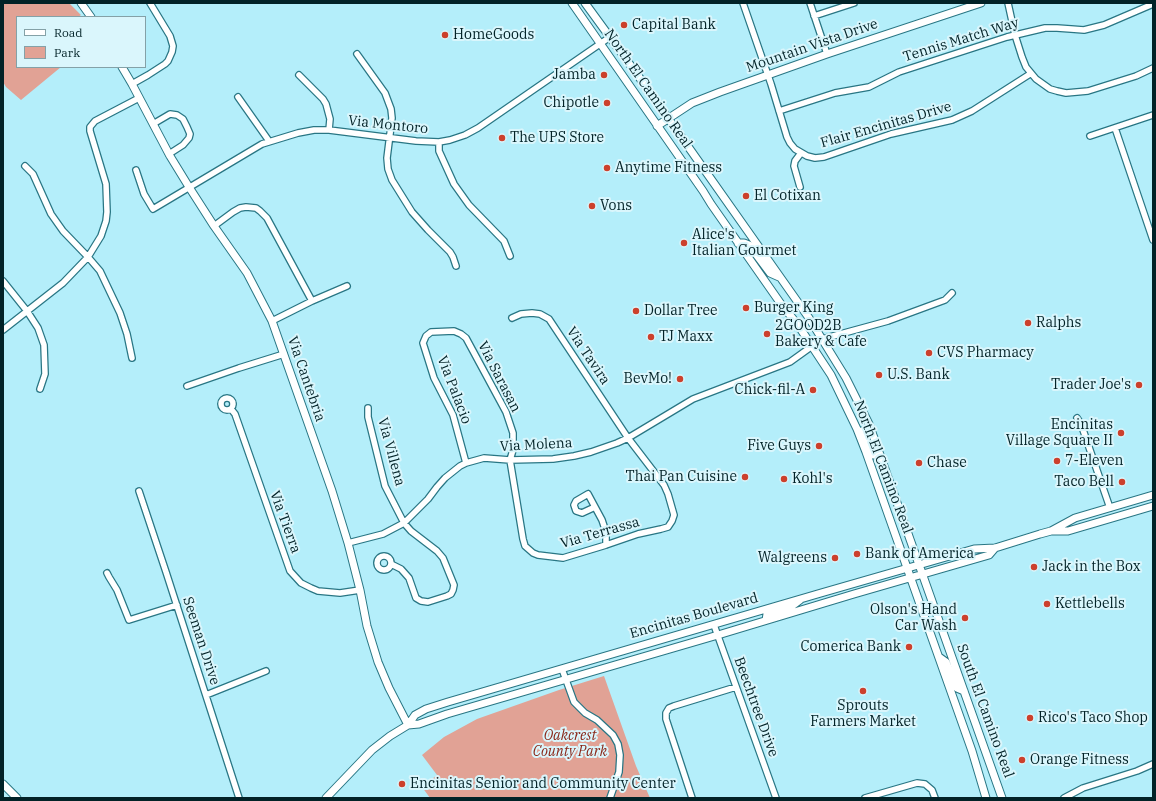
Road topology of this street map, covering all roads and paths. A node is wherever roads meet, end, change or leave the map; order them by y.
1 (81, 3) edge
2 (150, 3) edge
3 (572, 3) edge
4 (585, 3) edge
5 (743, 3) edge
6 (810, 3) edge
7 (854, 3) edge
8 (981, 3) edge
9 (1008, 3) edge
10 (1153, 4) edge
11 (91, 16) edge
12 (814, 16) junction
13 (1015, 35) junction
14 (610, 37) junction
15 (601, 44) junction
16 (357, 54) dead end
17 (827, 54) junction
18 (123, 68) edge
19 (1153, 68) edge
20 (767, 74) junction
21 (1030, 74) junction
22 (299, 75) dead end
23 (132, 84) junction
24 (238, 97) dead end
25 (139, 98) junction
26 (778, 111) junction
27 (1153, 115) edge
28 (668, 119) junction
29 (153, 124) junction
30 (657, 126) junction
31 (1115, 128) junction
32 (329, 130) junction
33 (1090, 136) dead end
34 (390, 138) junction
35 (269, 141) junction
36 (439, 142) junction
37 (802, 153) junction
38 (169, 154) junction
39 (25, 166) dead end
40 (136, 170) dead end
41 (800, 187) dead end
42 (189, 188) junction
43 (214, 226) junction
44 (1153, 240) edge
45 (738, 243) junction
46 (88, 256) junction
47 (510, 256) dead end
48 (456, 266) dead end
49 (779, 277) junction
50 (3, 281) edge
51 (347, 286) dead end
52 (952, 293) dead end
53 (312, 301) junction
54 (27, 311) junction
55 (512, 318) dead end
56 (272, 321) junction
57 (3, 330) edge
58 (434, 332) joint
59 (822, 339) junction
60 (812, 346) junction
61 (284, 354) junction
62 (132, 358) dead end
63 (826, 368) junction
64 (187, 386) dead end
65 (40, 389) dead end
66 (368, 408) dead end
67 (231, 409) dead end
68 (862, 410) junction
69 (1077, 418) dead end
70 (857, 429) junction
71 (628, 438) junction
72 (880, 455) junction
73 (510, 460) junction
74 (466, 463) junction
75 (139, 491) dead end
76 (1153, 495) edge
77 (1153, 506) edge
78 (595, 507) dead end
79 (1110, 508) junction
80 (404, 522) junction
81 (1051, 531) junction
82 (348, 544) junction
83 (606, 545) junction
84 (995, 548) junction
85 (391, 564) dead end
86 (919, 564) junction
87 (907, 568) junction
88 (107, 573) dead end
89 (923, 574) junction
90 (910, 578) junction
91 (360, 590) junction
92 (803, 598) junction
93 (177, 605) junction
94 (766, 620) junction
95 (714, 625) junction
96 (718, 635) junction
97 (938, 657) junction
98 (562, 669) junction
99 (266, 671) dead end
100 (566, 679) junction
101 (736, 687) junction
102 (964, 691) junction
103 (206, 695) junction
104 (408, 725) junction
105 (1153, 764) edge
106 (3, 784) edge
107 (17, 798) edge
108 (239, 798) edge
109 (326, 798) edge
110 (610, 798) edge
111 (692, 798) edge
112 (776, 798) edge
113 (865, 798) edge
114 (935, 798) edge
115 (986, 798) edge
116 (1002, 798) edge
117 (1064, 798) edge

1 - 11 main road
2 - 23 street
3 - 15 main road, North El Camino Real
4 - 14 main road, North El Camino Real
5 - 20 street
6 - 12 street
7 - 12 street
8 - 17 main road, Mountain Vista Drive
9 - 13 street
10 - 13 street, Tennis Match Way
12 - 17 street
13 - 21 street
13 - 26 street, Tennis Match Way
14 - 15 street, Via Montoro
14 - 28 main road, North El Camino Real
15 - 30 main road, North El Camino Real
15 - 36 street, Via Montoro
16 - 34 street
17 - 20 main road, Mountain Vista Drive
18 - 23 main road, Via Cantebria
19 - 21 street
20 - 26 street
20 - 28 main road, Mountain Vista Drive
21 - 37 street, Flair Encinitas Drive
22 - 32 street
23 - 25 main road, Via Cantebria
24 - 35 street
25 - 29 main road, Via Cantebria
25 - 46 street
26 - 37 street
27 - 31 street
28 - 30 main road, Mountain Vista Drive
28 - 49 main road, North El Camino Real
29 - 38 main road, Via Cantebria
29 - 38 street
30 - 45 main road, North El Camino Real
31 - 33 street
31 - 44 street
32 - 34 street, Via Montoro
32 - 35 street, Via Montoro
34 - 36 street, Via Montoro
34 - 48 street
35 - 42 street, Via Montoro
36 - 47 street
37 - 41 street
38 - 42 main road, Via Cantebria
39 - 46 street
40 - 42 street, Via Montoro
42 - 43 main road, Via Cantebria
43 - 53 street
43 - 56 main road, Via Cantebria
45 - 49 main road
45 - 60 main road, North El Camino Real
46 - 54 street
46 - 62 street
49 - 59 main road, North El Camino Real
50 - 54 street
51 - 53 street
52 - 59 street
53 - 56 street
54 - 57 street
54 - 65 street
55 - 71 street, Via Tavira
56 - 61 main road, Via Cantebria
58 - 73 street, Via Sarasan
58 - 74 street, Via Palacio
59 - 60 street, Via Molena
59 - 68 main road, North El Camino Real
60 - 63 main road, North El Camino Real
60 - 71 street, Via Molena
61 - 64 street
61 - 82 main road, Via Cantebria
63 - 68 main road
63 - 70 main road, North El Camino Real
66 - 80 street, Via Villena
67 - 91 street, Via Tierra
68 - 72 main road, North El Camino Real
69 - 79 street
70 - 72 main road
70 - 87 main road, North El Camino Real
71 - 73 street, Via Molena
71 - 83 street, Via Terrassa
72 - 86 main road, North El Camino Real
73 - 74 street, Via Molena
73 - 83 street, Via Terrassa
74 - 80 street, Via Molena
75 - 93 street, Seeman Drive
76 - 79 main road, Encinitas Boulevard
77 - 81 main road, Encinitas Boulevard
78 - 83 street
79 - 81 main road, Encinitas Boulevard
80 - 82 street, Via Molena
80 - 85 street, Via Villena
81 - 84 main road, Encinitas Boulevard
82 - 91 main road, Via Cantebria
84 - 86 main road, Encinitas Boulevard
84 - 89 main road, Encinitas Boulevard
86 - 87 main road, Encinitas Boulevard
86 - 89 main road, South El Camino Real
87 - 90 main road, South El Camino Real
87 - 92 main road, Encinitas Boulevard
88 - 93 street
89 - 90 main road, Encinitas Boulevard
89 - 102 main road, South El Camino Real
90 - 94 main road, Encinitas Boulevard
90 - 97 main road, South El Camino Real
91 - 104 main road, Via Cantebria
92 - 94 main road
92 - 95 main road, Encinitas Boulevard
93 - 103 street, Seeman Drive
94 - 96 main road, Encinitas Boulevard
95 - 96 street, Beechtree Drive
95 - 98 main road, Encinitas Boulevard
96 - 100 main road, Encinitas Boulevard
96 - 101 street, Beechtree Drive
97 - 102 main road
97 - 115 main road, South El Camino Real
98 - 100 street
98 - 104 main road, Encinitas Boulevard
99 - 103 street
100 - 104 main road, Encinitas Boulevard
100 - 110 street
101 - 111 street
101 - 112 street, Beechtree Drive
102 - 116 main road, South El Camino Real
103 - 108 street, Seeman Drive
104 - 109 main road, Encinitas Boulevard
105 - 117 street
106 - 107 main road
113 - 114 street

